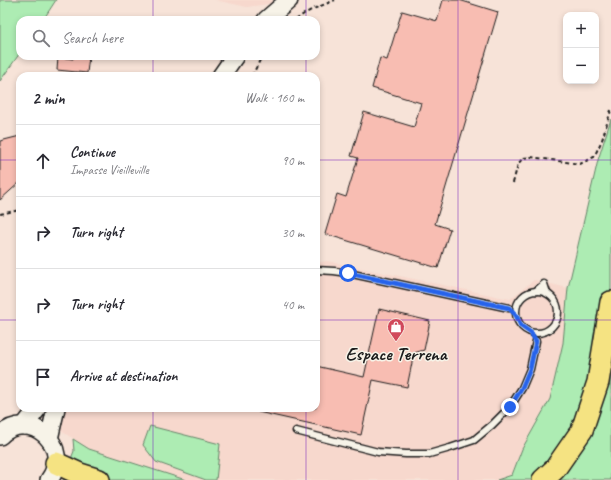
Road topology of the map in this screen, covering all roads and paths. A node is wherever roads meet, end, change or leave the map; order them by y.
1 (289, 0) edge
2 (335, 0) edge
3 (271, 16) edge
4 (301, 16) edge
5 (232, 60) edge
6 (260, 60) edge
7 (223, 72) edge
8 (254, 72) edge
9 (611, 110) edge
10 (513, 183) dead end
11 (16, 211) edge
12 (0, 214) edge
13 (320, 270) edge
14 (611, 302) edge
15 (517, 303) junction
16 (509, 308) junction
17 (516, 315) junction
18 (544, 332) junction
19 (531, 333) junction
20 (536, 341) junction
21 (35, 412) edge
22 (55, 412) edge
23 (24, 426) junction
24 (296, 431) dead end
25 (0, 436) edge
26 (49, 439) junction
27 (53, 472) edge
28 (99, 480) edge
29 (543, 480) edge

1 - 3 main road
2 - 4 path
5 - 7 main road
6 - 8 path
9 - 10 path
11 - 12 path
13 - 16 lane
14 - 29 highway
15 - 16 lane
15 - 17 lane
15 - 18 lane
16 - 17 lane
17 - 19 lane
18 - 19 lane
18 - 20 lane
19 - 20 lane
20 - 24 lane
21 - 23 main road
22 - 26 main road
23 - 25 main road
23 - 26 main road
26 - 27 main road
27 - 28 highway

